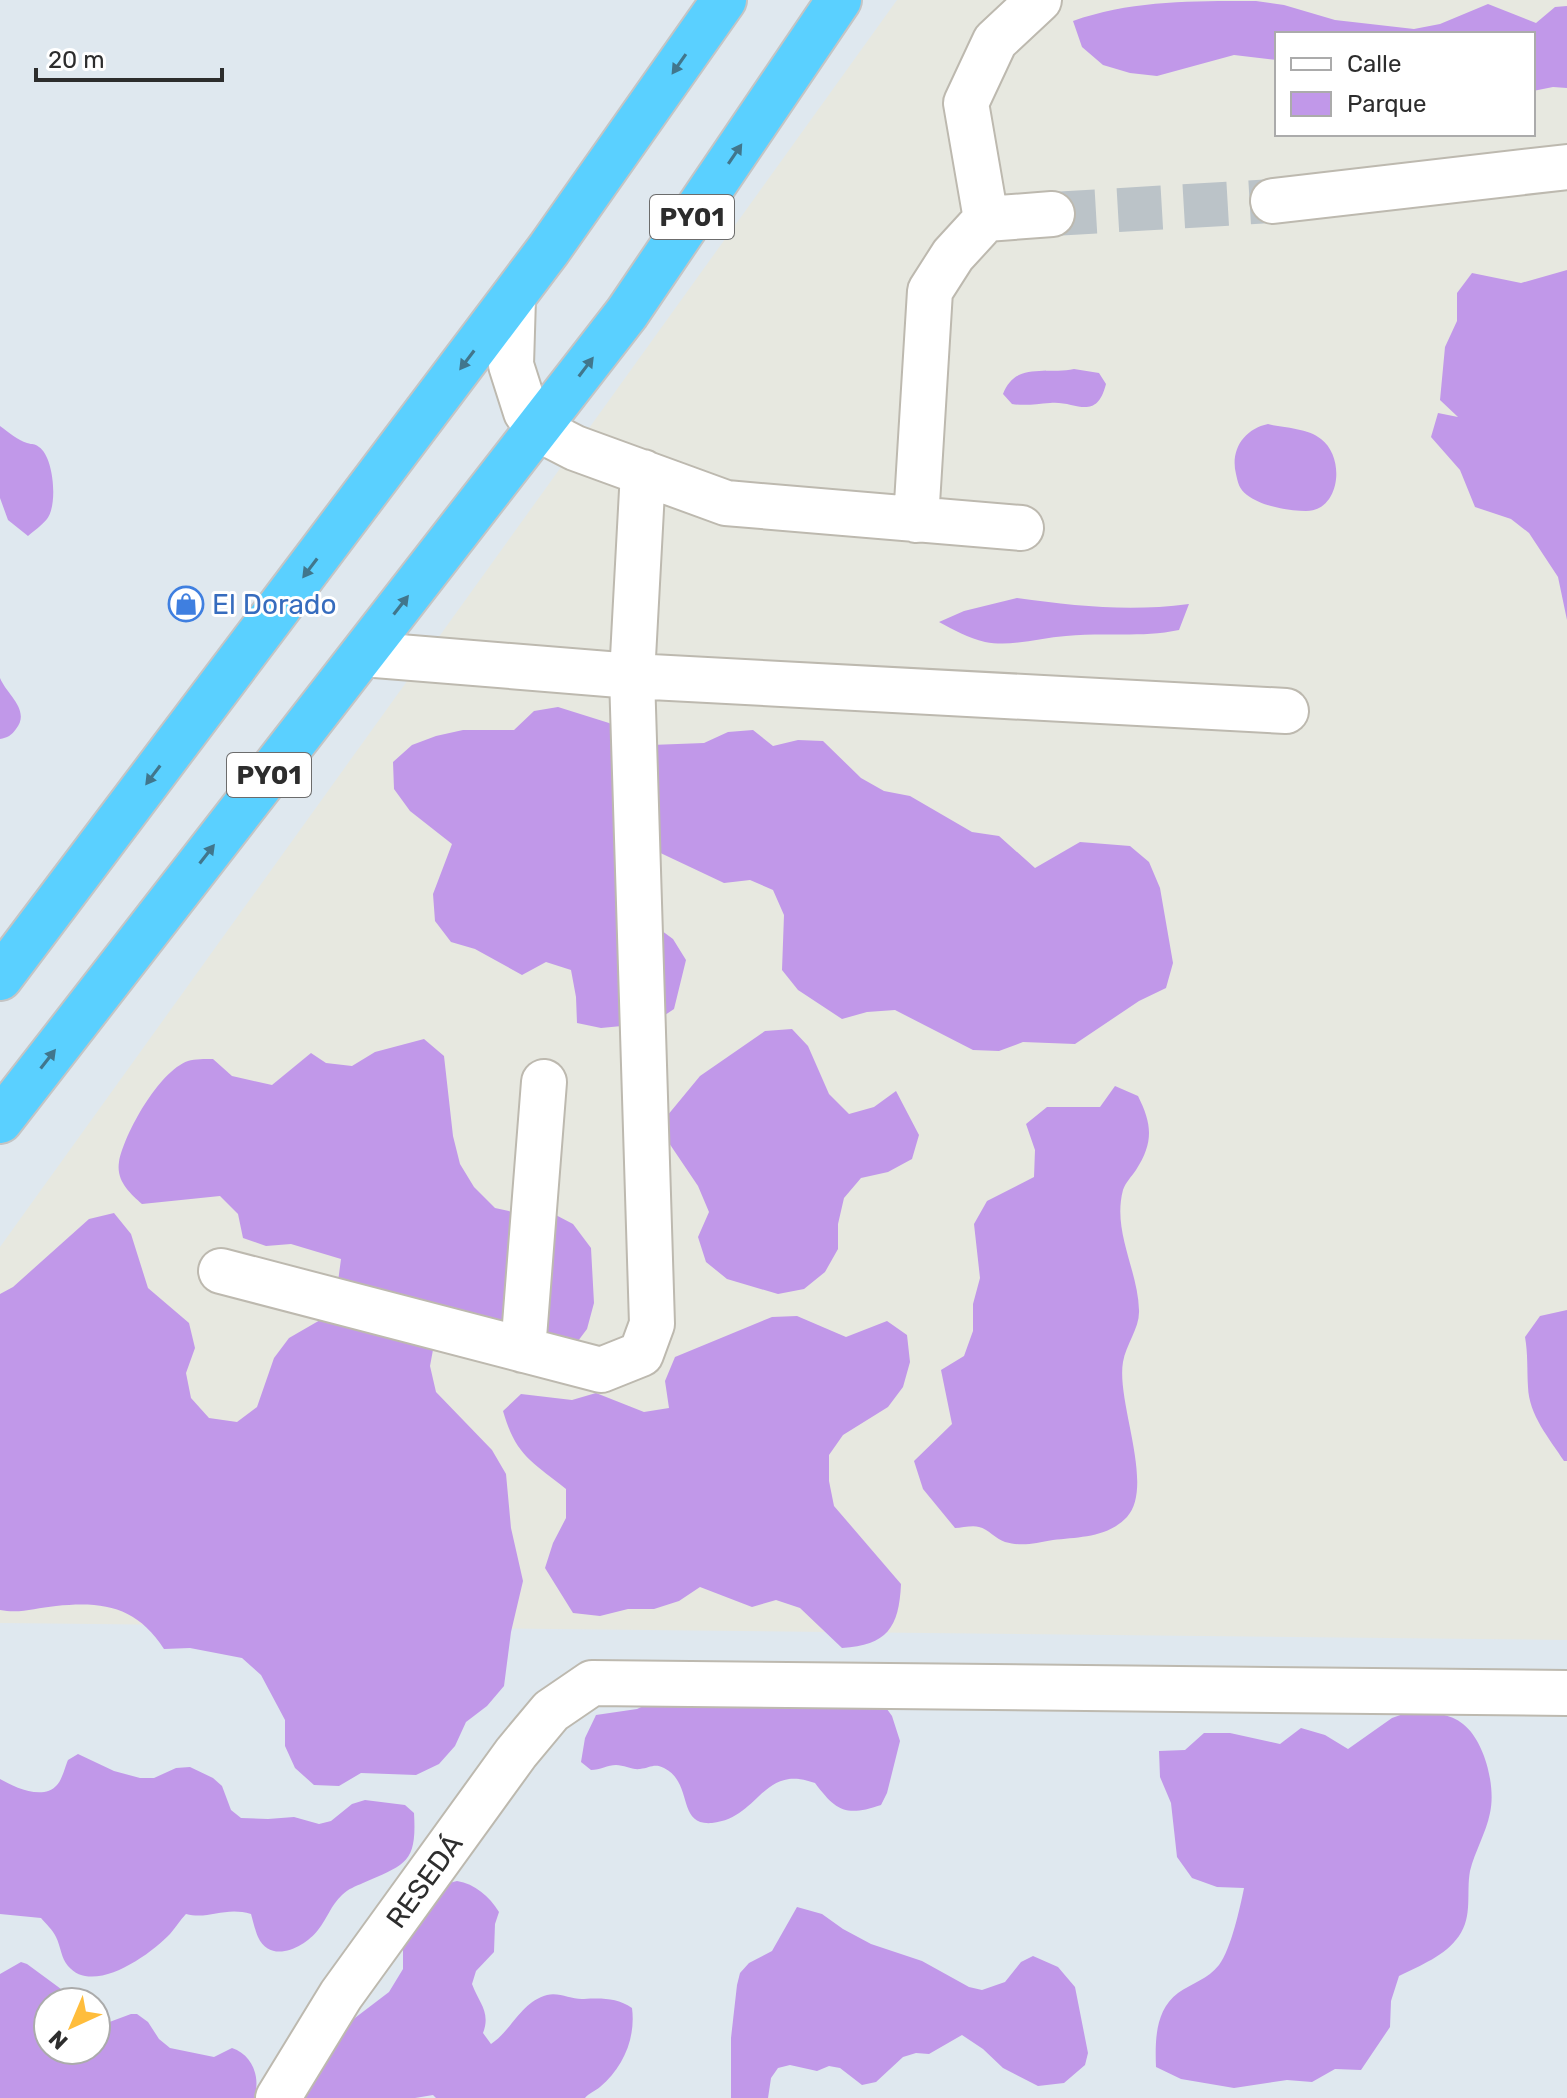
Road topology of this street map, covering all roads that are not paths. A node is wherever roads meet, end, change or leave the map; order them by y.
1 (724, 0) edge
2 (839, 0) edge
3 (1039, 0) edge
4 (1567, 167) edge
5 (1273, 201) tunnel mouth
6 (1052, 214) tunnel mouth
7 (986, 219) junction
8 (513, 298) junction
9 (538, 429) junction
10 (643, 472) junction
11 (916, 520) junction
12 (1021, 528) dead end
13 (363, 654) junction
14 (632, 676) junction
15 (1286, 711) dead end
16 (0, 978) edge
17 (544, 1082) dead end
18 (0, 1121) edge
19 (221, 1271) dead end
20 (523, 1350) junction
21 (1567, 1693) edge
22 (278, 2098) edge

1 -> 8 highway
9 -> 2 highway, PY01
3 - 7 street
4 - 5 street
6 - 7 street
7 - 11 street
8 - 9 street
8 -> 16 highway
9 - 10 street
13 -> 9 highway, PY01
10 - 11 street
10 - 14 street
11 - 12 street
13 - 14 street
18 -> 13 highway, PY01
14 - 15 street
14 - 20 street
17 - 20 street
19 - 20 street
21 - 22 street, RESEDÁ

